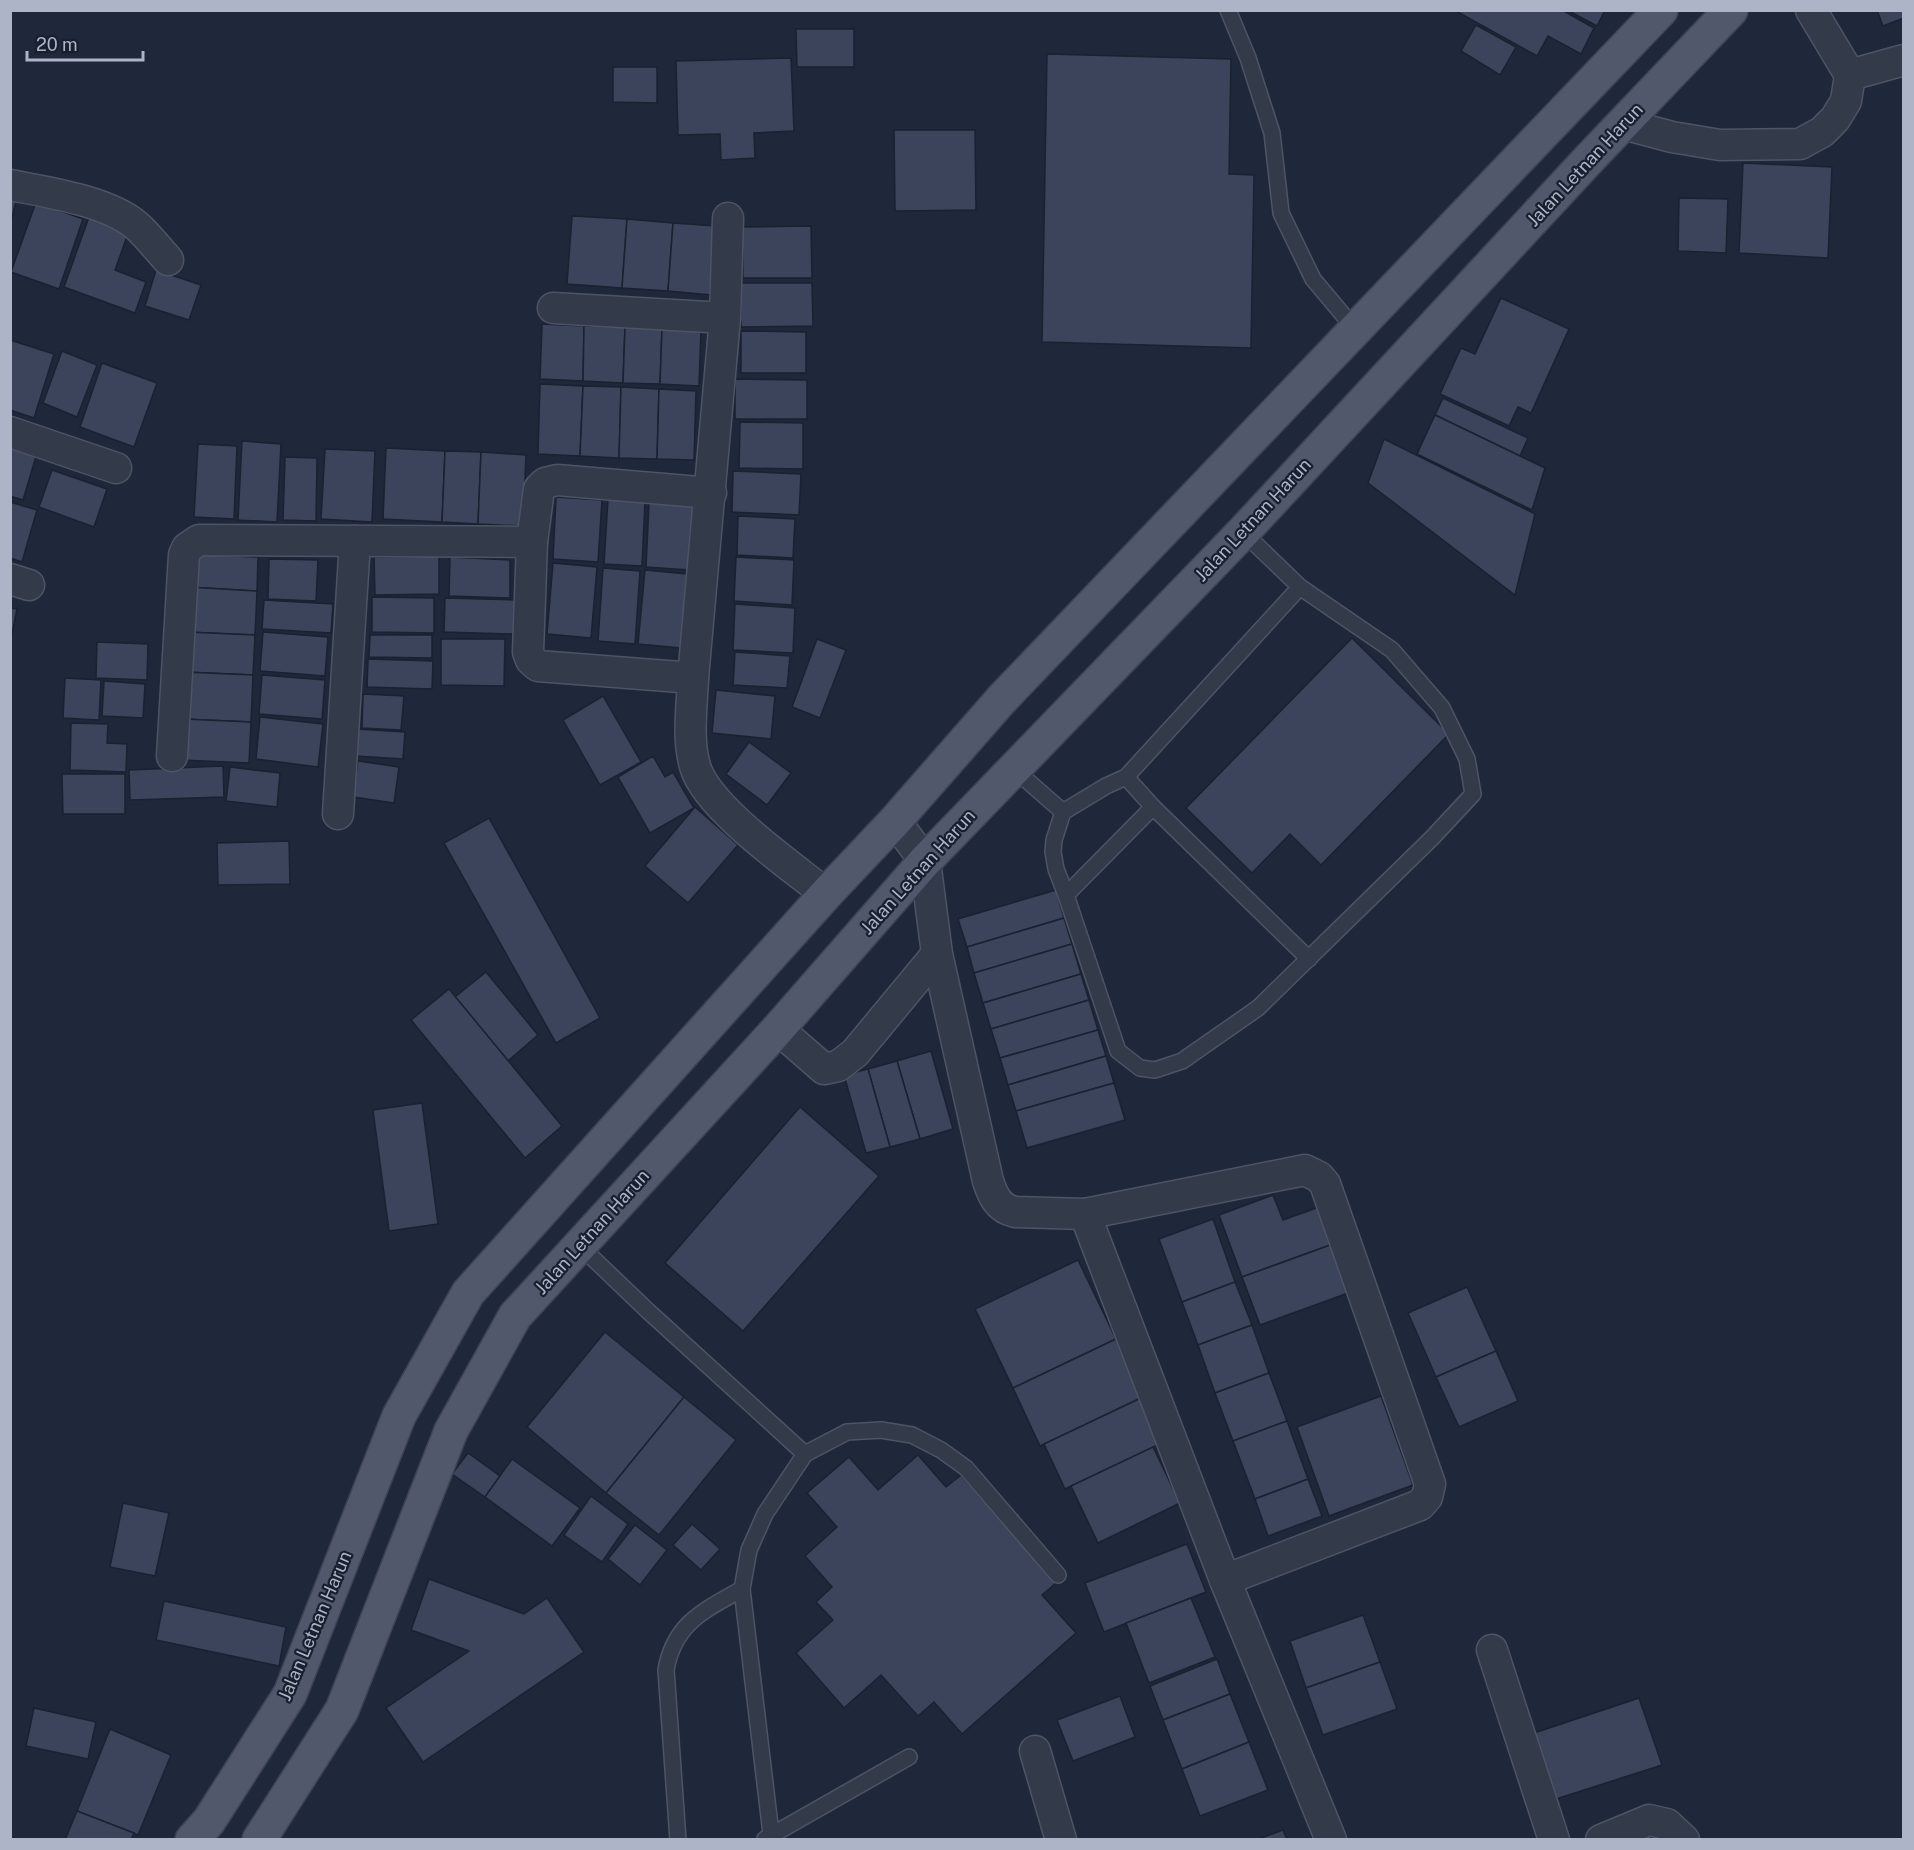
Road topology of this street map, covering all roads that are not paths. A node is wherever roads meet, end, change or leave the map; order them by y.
1 (1228, 10) edge
2 (1661, 10) edge
3 (1731, 10) edge
4 (1811, 10) edge
5 (1904, 60) edge
6 (1850, 75) junction
7 (1554, 122) junction
8 (1623, 124) junction
9 (1590, 159) junction
10 (10, 185) edge
11 (728, 218) dead end
12 (168, 260) dead end
13 (553, 308) dead end
14 (725, 318) junction
15 (1355, 329) junction
16 (10, 432) edge
17 (116, 468) dead end
18 (711, 493) junction
19 (1243, 532) junction
20 (356, 542) junction
21 (532, 542) junction
22 (1300, 587) junction
23 (693, 678) junction
24 (172, 756) dead end
25 (1014, 769) junction
26 (1126, 777) junction
27 (1153, 807) junction
28 (1064, 812) junction
29 (338, 814) dead end
30 (895, 821) junction
31 (925, 861) junction
32 (826, 894) junction
33 (1066, 895) junction
34 (937, 954) junction
35 (1309, 959) junction
36 (778, 1029) junction
37 (1085, 1215) junction
38 (579, 1245) junction
39 (805, 1454) junction
40 (1058, 1575) dead end
41 (1226, 1580) junction
42 (742, 1589) junction
43 (1492, 1650) dead end
44 (1035, 1751) dead end
45 (909, 1757) dead end
46 (1051, 1836) edge
47 (767, 1837) edge
48 (192, 1839) edge
49 (259, 1839) edge
50 (678, 1839) edge
51 (1330, 1839) edge
52 (1554, 1839) edge
53 (1601, 1839) edge
54 (1684, 1839) edge

1 - 15 lane
2 - 7 main road, Jalan Letnan Harun
3 - 8 main road, Jalan Letnan Harun
4 - 6 street
5 - 6 street
6 - 8 street
7 - 9 main road
7 - 15 main road, Jalan Letnan Harun
8 - 9 main road, Jalan Letnan Harun
9 - 19 main road, Jalan Letnan Harun
10 - 12 street
11 - 14 street
13 - 14 street
14 - 18 street
15 - 30 main road, Jalan Letnan Harun
16 - 17 street
18 - 21 street
18 - 23 street
19 - 22 lane
19 - 25 main road, Jalan Letnan Harun
20 - 21 street
20 - 24 street
20 - 29 street
21 - 23 street
22 - 26 lane
22 - 35 lane
23 - 32 street
25 - 28 lane
25 - 31 main road, Jalan Letnan Harun
26 - 27 lane
26 - 28 lane
27 - 33 lane
27 - 35 lane
28 - 33 lane
30 - 31 street
30 - 32 main road, Jalan Letnan Harun
31 - 34 street
31 - 36 main road, Jalan Letnan Harun
32 - 48 main road, Jalan Letnan Harun
33 - 35 lane
34 - 36 street
34 - 37 street
36 - 38 main road, Jalan Letnan Harun
37 - 41 street
37 - 41 street
38 - 39 lane
38 - 49 main road, Jalan Letnan Harun
39 - 40 lane
39 - 42 lane
41 - 51 street
42 - 47 lane
42 - 50 lane
43 - 52 street
44 - 46 street
45 - 47 lane
53 - 54 street

